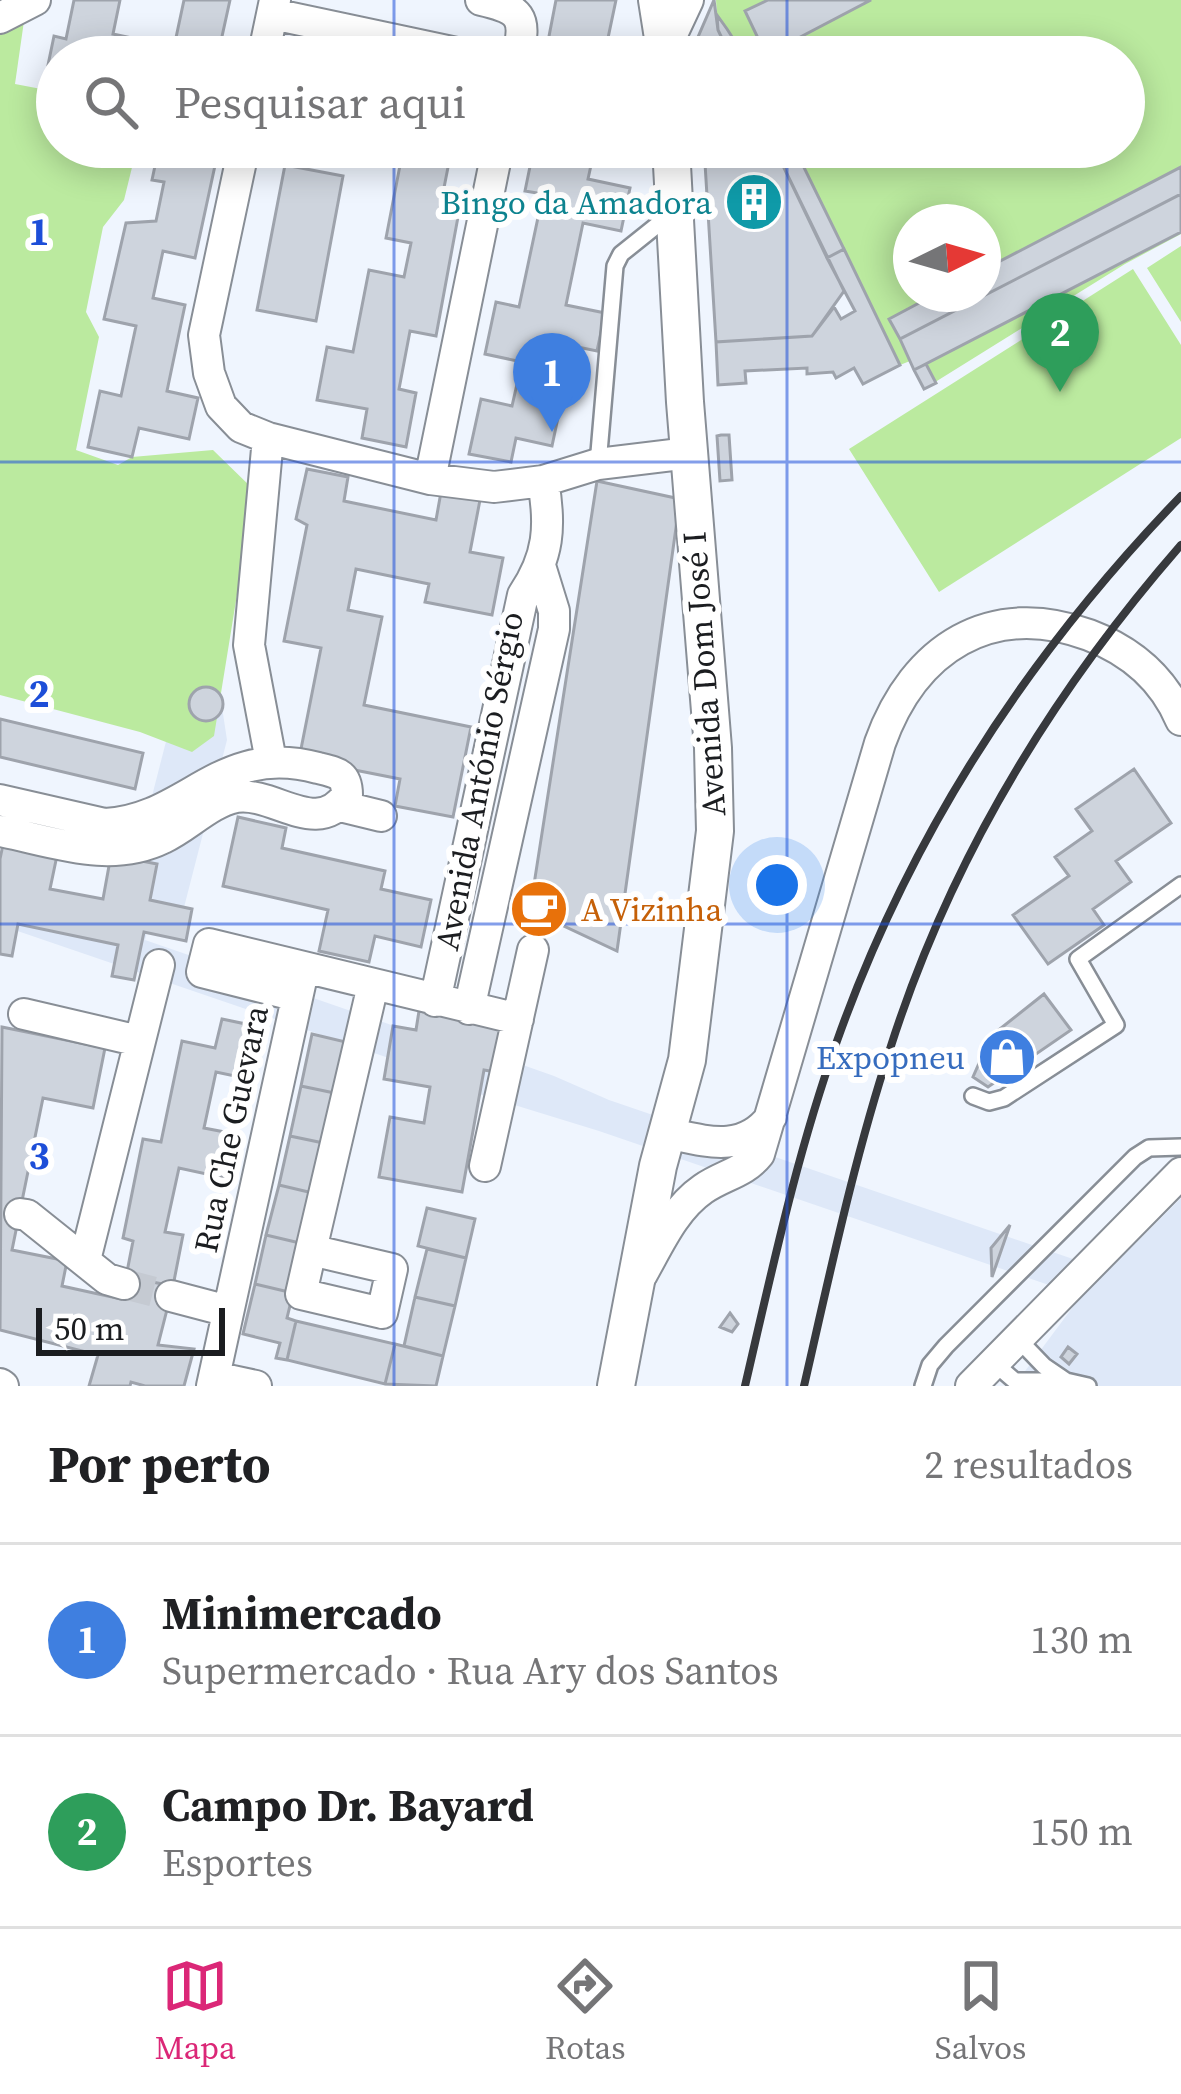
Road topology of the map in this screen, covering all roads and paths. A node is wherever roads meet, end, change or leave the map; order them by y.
1 (35, 0) edge
2 (481, 0) edge
3 (658, 0) edge
4 (688, 0) edge
5 (274, 7) edge
6 (0, 18) edge
7 (391, 36) edge
8 (522, 36) edge
9 (664, 36) edge
10 (673, 36) edge
11 (240, 168) edge
12 (494, 168) edge
13 (671, 168) edge
14 (674, 212) junction
15 (268, 438) junction
16 (689, 453) junction
17 (598, 464) junction
18 (430, 479) junction
19 (543, 481) junction
20 (541, 569) junction
21 (1173, 684) edge
22 (1181, 720) edge
23 (271, 761) junction
24 (0, 800) edge
25 (340, 806) junction
26 (381, 816) dead end
27 (0, 831) edge
28 (1181, 885) edge
29 (533, 950) dead end
30 (159, 964) dead end
31 (373, 985) junction
32 (435, 1000) junction
33 (469, 1009) junction
34 (24, 1014) dead end
35 (518, 1018) junction
36 (140, 1041) junction
37 (973, 1096) dead end
38 (771, 1117) junction
39 (666, 1133) junction
40 (1181, 1147) edge
41 (484, 1166) dead end
42 (1181, 1173) edge
43 (20, 1214) dead end
44 (311, 1250) dead end
45 (85, 1260) junction
46 (639, 1279) junction
47 (124, 1284) tunnel mouth
48 (172, 1297) tunnel mouth
49 (227, 1311) junction
50 (1016, 1337) junction
51 (993, 1362) junction
52 (213, 1381) edge
53 (1066, 1381) junction
54 (256, 1386) edge
55 (616, 1386) edge
56 (923, 1386) edge
57 (971, 1386) edge
58 (1088, 1386) edge

1 - 6 street
2 - 8 street
3 - 9 street
4 - 10 street
5 - 7 street
11 - 15 street
12 - 18 street
13 - 14 street, Avenida Dom José I
14 - 16 street, Avenida Dom José I
14 - 17 lane
15 - 18 street
15 - 23 street
16 - 17 street
16 - 39 street, Avenida Dom José I
17 - 19 street
18 - 19 street
19 - 20 street, Avenida António Sérgio
20 - 32 street, Avenida António Sérgio
20 - 33 street, Avenida António Sérgio
21 - 22 street
21 - 38 street
23 - 24 street
23 - 25 street
25 - 26 street
25 - 27 street
28 - 37 lane
29 - 35 street
30 - 36 street
31 - 32 street
31 - 44 street
31 - 49 street, Rua Che Guevara
32 - 33 street
33 - 35 street
34 - 36 street
35 - 41 street
36 - 45 street
38 - 39 street
38 - 46 street
39 - 46 street, Avenida Dom José I
40 - 56 lane
42 - 50 street
43 - 45 street
45 - 47 street
46 - 55 street, Avenida Dom José I
48 - 49 street
49 - 52 street, Rua Che Guevara
50 - 51 street
50 - 53 lane
51 - 53 lane
51 - 57 street
52 - 54 street
53 - 58 lane

